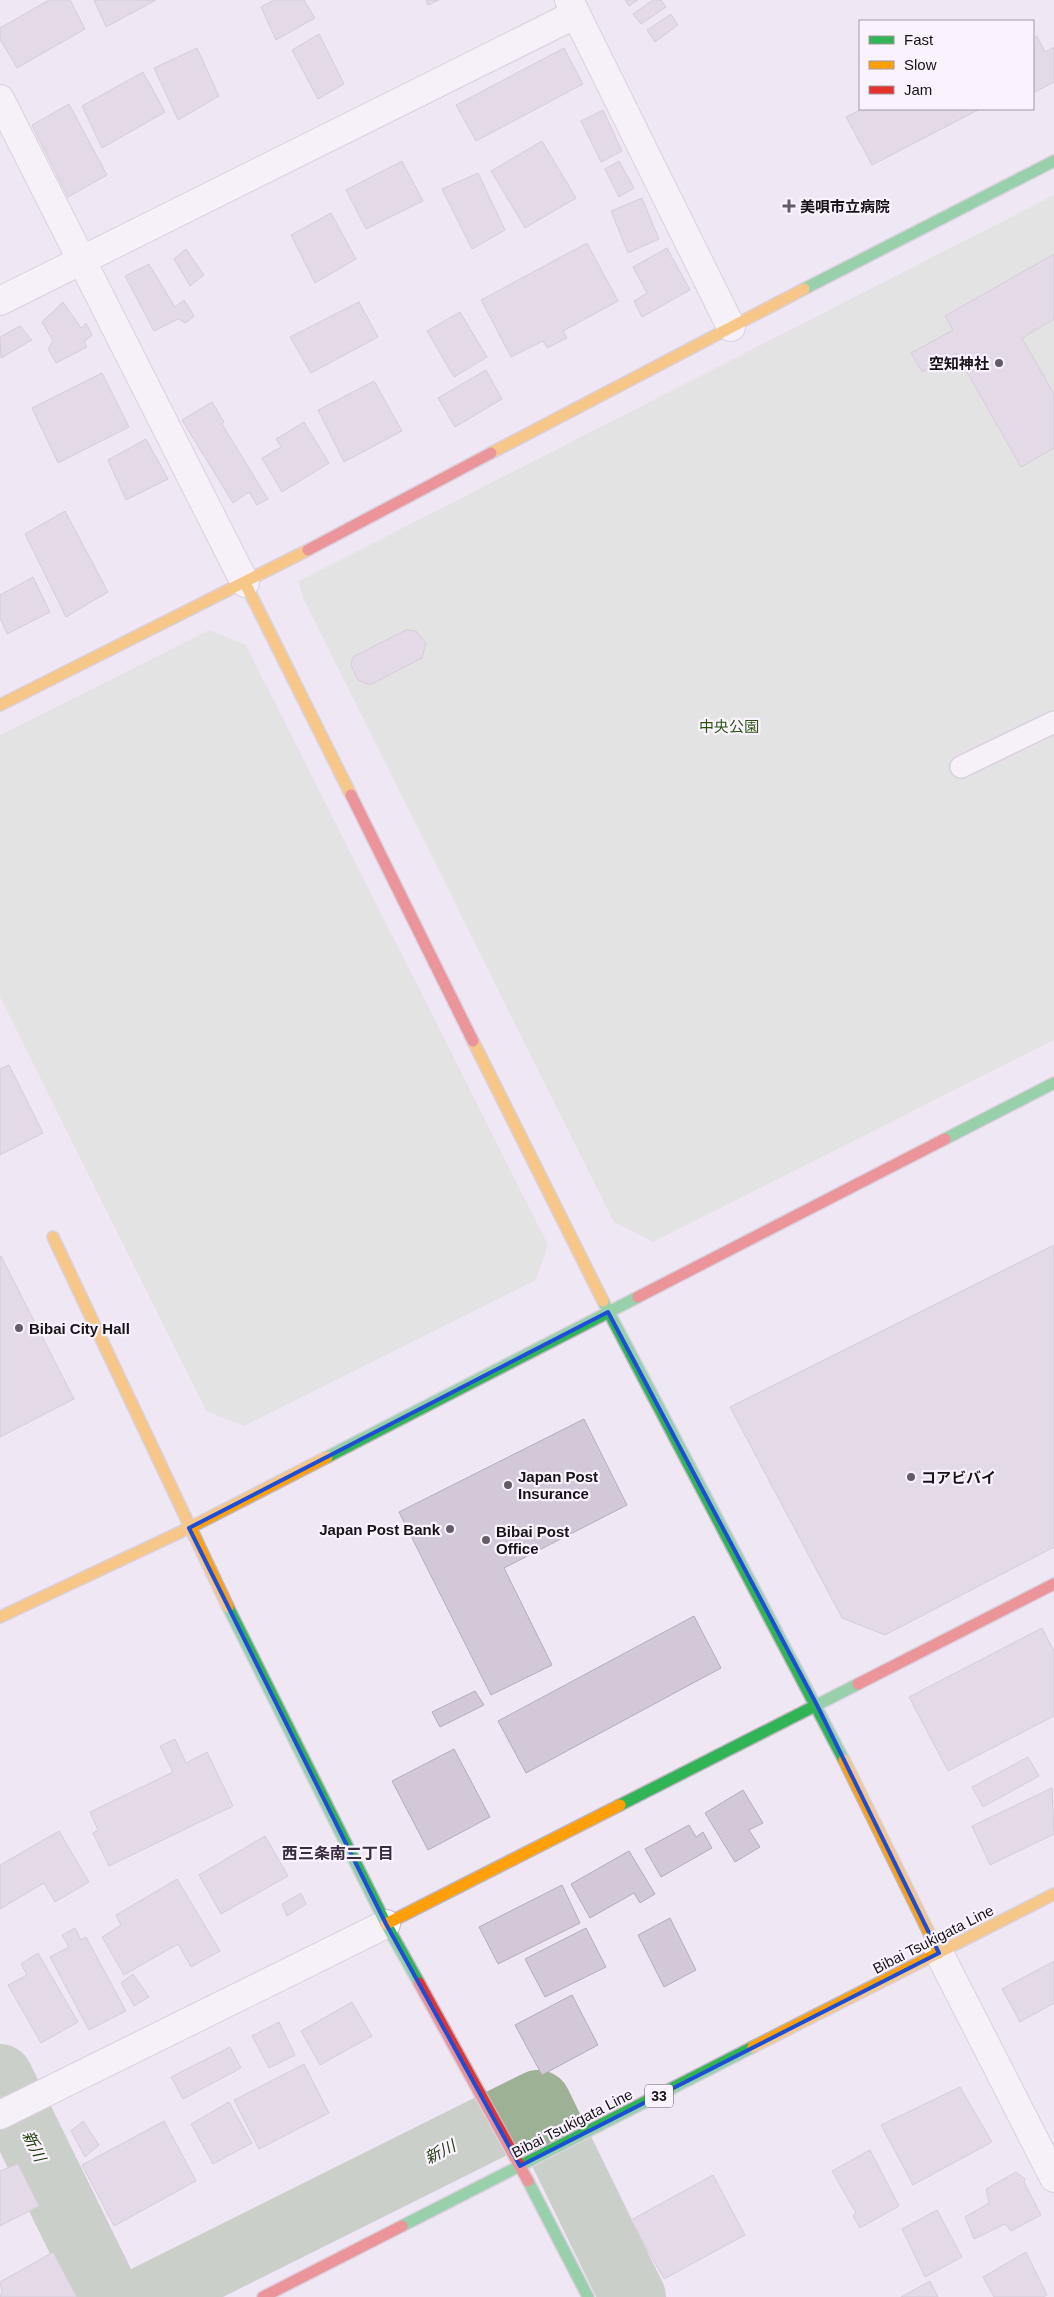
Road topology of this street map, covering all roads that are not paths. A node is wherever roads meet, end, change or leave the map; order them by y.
1 (572, 7) edge
2 (0, 99) edge
3 (1054, 161) edge
4 (83, 260) junction
5 (0, 301) edge
6 (731, 327) junction
7 (246, 583) junction
8 (0, 705) edge
9 (1054, 722) edge
10 (961, 768) dead end
11 (1054, 1083) edge
12 (53, 1237) dead end
13 (608, 1312) junction
14 (189, 1528) junction
15 (1054, 1584) edge
16 (0, 1617) edge
17 (817, 1705) junction
18 (1054, 1894) edge
19 (386, 1924) junction
20 (939, 1953) junction
21 (0, 2115) edge
22 (520, 2166) junction
23 (1054, 2178) edge
24 (263, 2297) edge
25 (588, 2297) edge

1 - 4 street
1 - 6 street
2 - 4 street
3 - 6 street
4 - 5 street
4 - 7 street
6 - 7 street
7 - 8 street
7 - 13 street
9 - 10 lane
11 - 13 street
12 - 14 street
13 - 14 street
13 - 17 street
14 - 16 street
14 - 19 street
15 - 17 street
17 - 19 street
17 - 20 street
18 - 20 street, Bibai Tsukigata Line / 33
19 - 21 street
19 - 22 street
20 - 22 street, Bibai Tsukigata Line / 33
20 - 23 street
22 - 24 street, Bibai Tsukigata Line / 33
22 - 25 street

